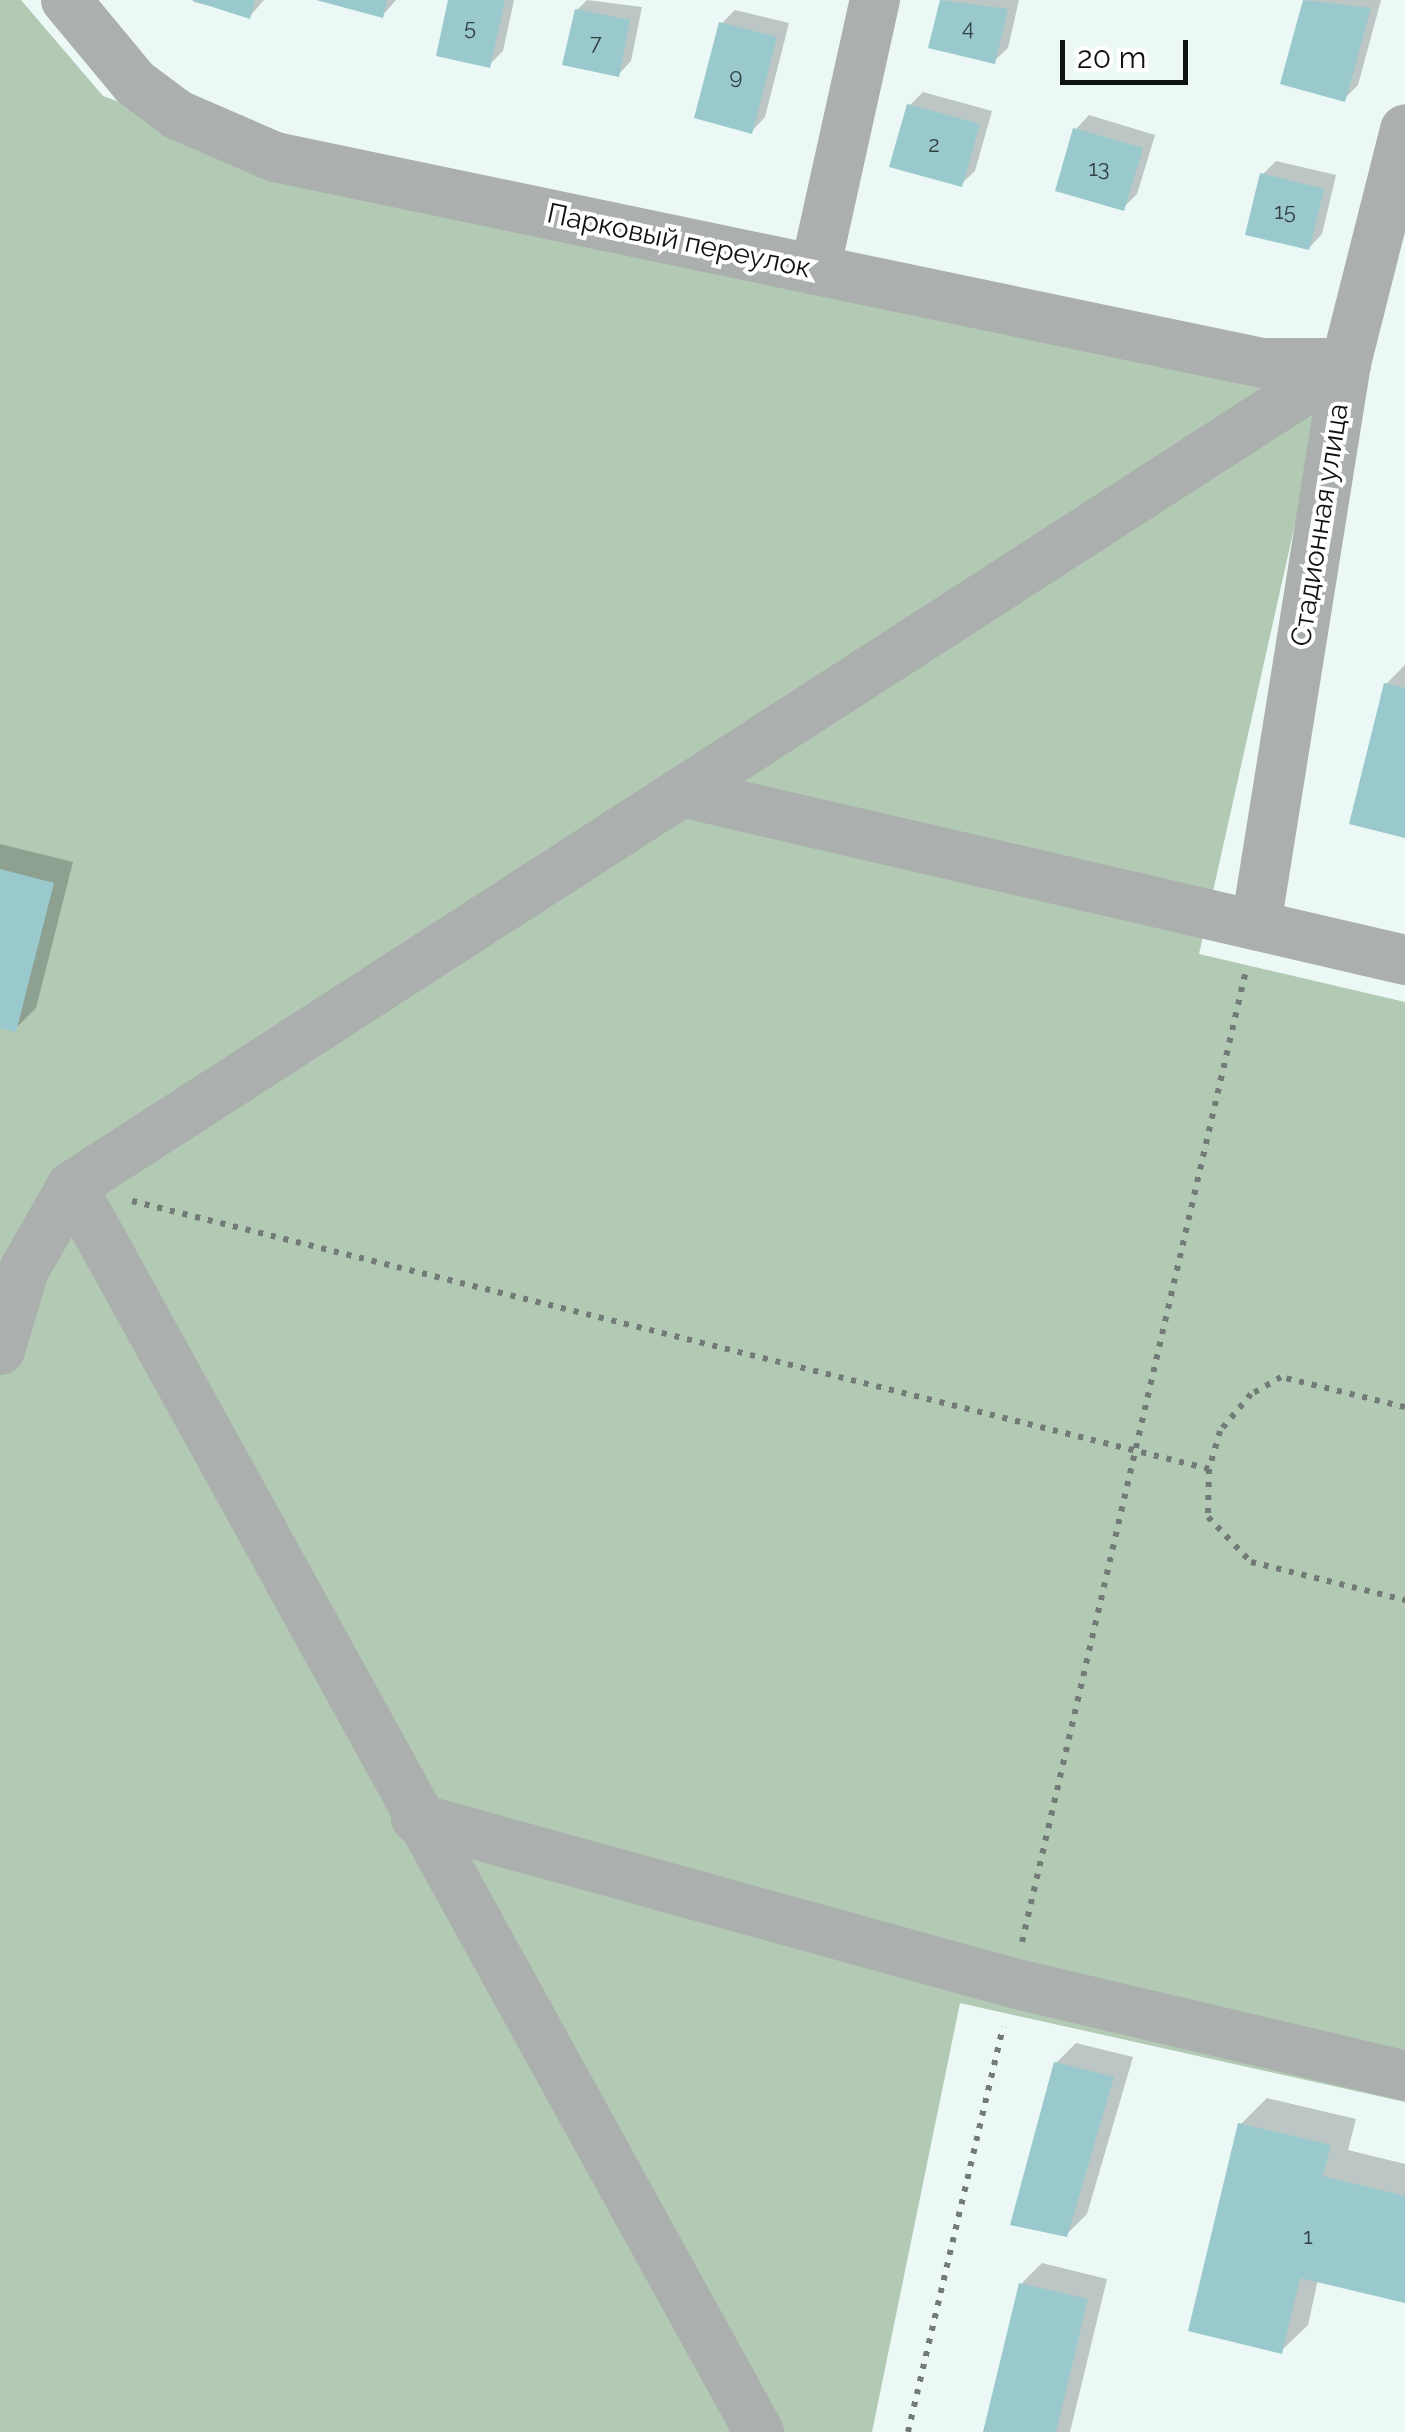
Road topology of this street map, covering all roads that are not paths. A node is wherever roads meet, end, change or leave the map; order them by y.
1 (66, 0) edge
2 (874, 0) edge
3 (1405, 129) edge
4 (814, 270) junction
5 (1346, 362) junction
6 (685, 793) junction
7 (1256, 924) junction
8 (1405, 960) edge
9 (72, 1186) junction
10 (0, 1350) edge
11 (416, 1818) junction
12 (1405, 2076) edge
13 (758, 2432) edge

1 - 4 street, Парковый переулок
2 - 4 street
3 - 5 street, Стадионная улица
4 - 5 street, Парковый переулок
5 - 6 street
5 - 7 street, Стадионная улица
6 - 7 street
6 - 9 street
7 - 8 street
9 - 10 street
9 - 11 street
11 - 12 street
11 - 13 street

